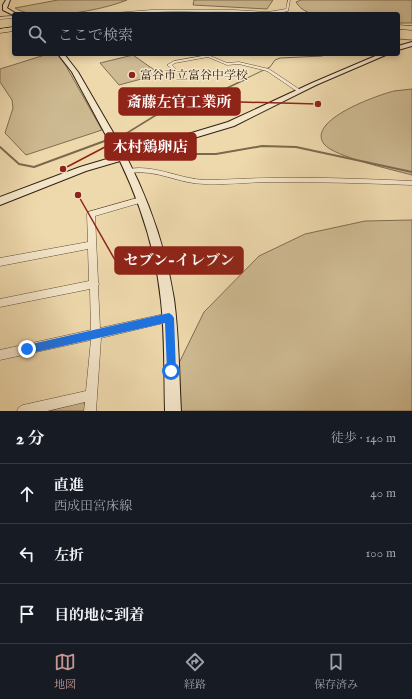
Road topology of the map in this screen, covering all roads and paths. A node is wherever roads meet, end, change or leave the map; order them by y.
1 (8, 0) edge
2 (290, 0) edge
3 (140, 12) edge
4 (254, 12) edge
5 (282, 12) edge
6 (12, 14) edge
7 (12, 15) edge
8 (0, 18) edge
9 (400, 26) edge
10 (12, 28) edge
11 (412, 28) edge
12 (0, 30) edge
13 (412, 44) edge
14 (400, 47) edge
15 (62, 56) edge
16 (380, 56) edge
17 (174, 69) dead end
18 (300, 91) junction
19 (132, 153) junction
20 (130, 171) junction
21 (412, 182) edge
22 (141, 200) junction
23 (0, 201) edge
24 (92, 245) junction
25 (0, 262) edge
26 (95, 284) junction
27 (0, 303) edge
28 (169, 318) junction
29 (96, 335) junction
30 (0, 355) edge
31 (92, 395) junction
32 (23, 411) edge
33 (90, 411) edge
34 (173, 411) edge

1 - 6 main road
2 - 5 street
3 - 4 street
7 - 8 street
9 - 11 highway
10 - 12 highway
13 - 14 main road
15 - 19 main road
16 - 18 main road
17 - 18 street
18 - 19 main road
19 - 20 main road
19 - 23 main road
20 - 21 street
20 - 22 main road
22 - 24 street
22 - 28 main road
24 - 25 street
24 - 26 street
26 - 27 street
26 - 29 street
28 - 29 street
28 - 34 main road
29 - 30 street
29 - 31 street
31 - 32 street
31 - 33 street

